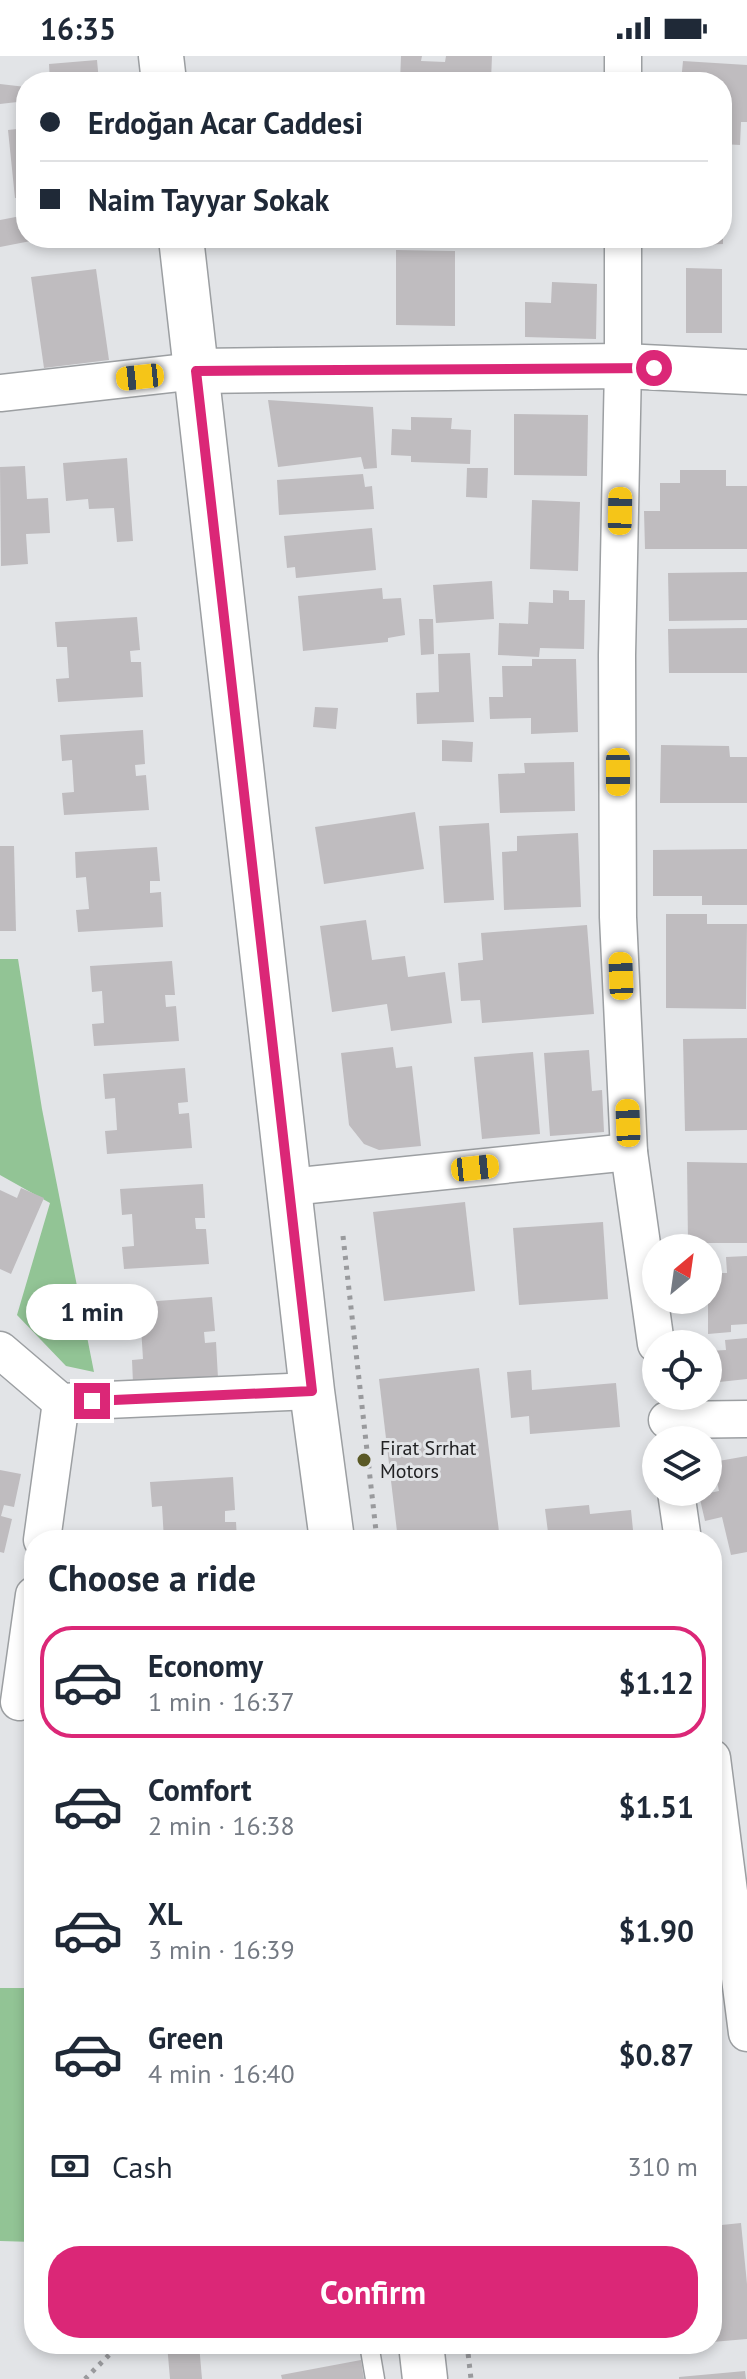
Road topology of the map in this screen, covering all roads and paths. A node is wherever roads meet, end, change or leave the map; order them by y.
1 (182, 248) edge
2 (623, 248) edge
3 (623, 366) junction
4 (196, 371) junction
5 (747, 372) edge
6 (0, 393) edge
7 (629, 1152) junction
8 (290, 1187) junction
9 (343, 1236) dead end
10 (654, 1330) edge
11 (0, 1350) edge
12 (312, 1391) junction
13 (61, 1402) junction
14 (666, 1419) edge
15 (747, 1419) edge
16 (678, 1506) edge
17 (43, 1530) edge
18 (331, 1530) edge
19 (376, 1530) edge
20 (682, 1530) edge
21 (24, 1661) edge
22 (18, 1701) edge
23 (722, 1909) edge
24 (725, 1954) edge
25 (747, 2033) edge
26 (110, 2354) edge
27 (371, 2354) edge
28 (422, 2354) edge
29 (468, 2354) edge
30 (85, 2379) edge
31 (375, 2379) edge
32 (425, 2379) edge
33 (471, 2379) edge

1 - 4 main road
2 - 3 street
3 - 4 main road
3 - 5 main road
3 - 7 street
4 - 6 street
4 - 8 main road
7 - 8 street
7 - 10 street
8 - 12 main road
9 - 19 path
11 - 13 street
12 - 13 street
12 - 18 main road
13 - 17 street
14 - 15 street
16 - 20 street
21 - 22 street
23 - 24 street
24 - 25 street
26 - 30 path
27 - 31 lane
28 - 32 main road
29 - 33 path

